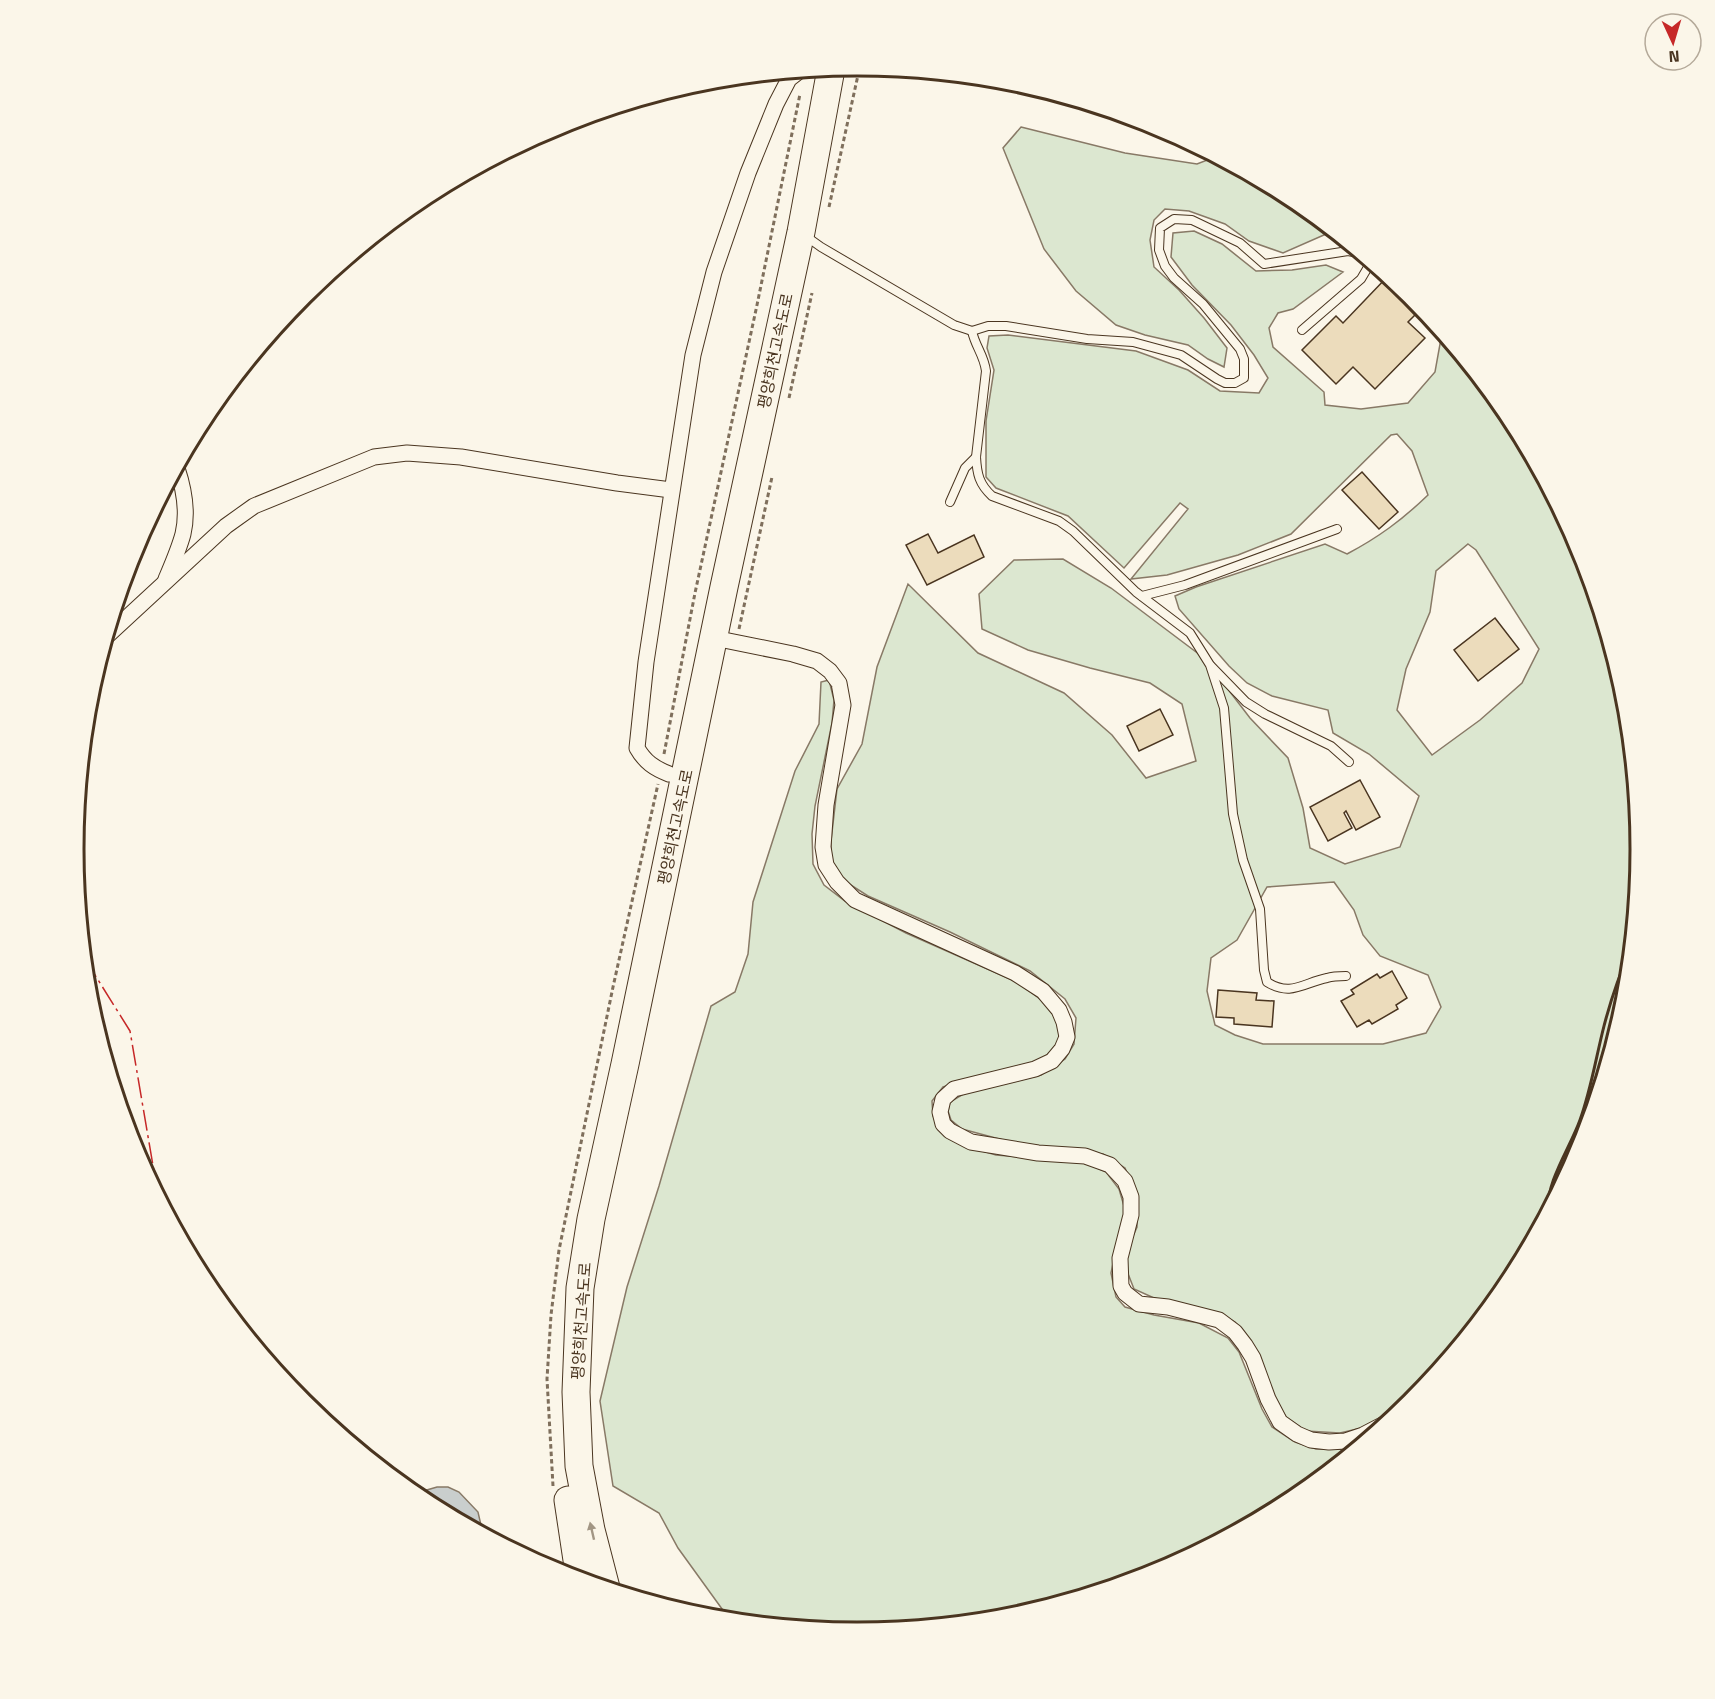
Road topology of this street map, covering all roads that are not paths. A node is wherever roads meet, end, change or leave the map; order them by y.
1 (830, 77) edge
2 (818, 78) edge
3 (789, 80) edge
4 (811, 240) junction
5 (1347, 251) edge
6 (1367, 268) edge
7 (1302, 330) dead end
8 (972, 331) junction
9 (976, 457) junction
10 (179, 479) edge
11 (671, 490) junction
12 (950, 502) dead end
13 (1337, 529) dead end
14 (165, 582) junction
15 (1142, 596) junction
16 (118, 625) edge
17 (714, 638) junction
18 (1210, 665) junction
19 (1349, 762) dead end
20 (669, 774) junction
21 (1346, 976) dead end
22 (1362, 1435) edge
23 (579, 1570) edge
24 (604, 1579) edge

1 - 4 highway, 평양희천고속도로
2 - 20 highway, 평양희천고속도로
3 - 11 street
4 - 8 lane
4 - 17 highway, 평양희천고속도로
5 - 8 lane
6 - 7 lane
8 - 9 lane
9 - 12 lane
9 - 15 lane
10 - 14 street
11 - 14 street
11 - 20 street
13 - 15 lane
14 - 16 street
15 - 18 lane
17 - 22 street
24 -> 17 highway, 평양희천고속도로
18 - 19 lane
18 - 21 lane
20 - 23 highway, 평양희천고속도로

